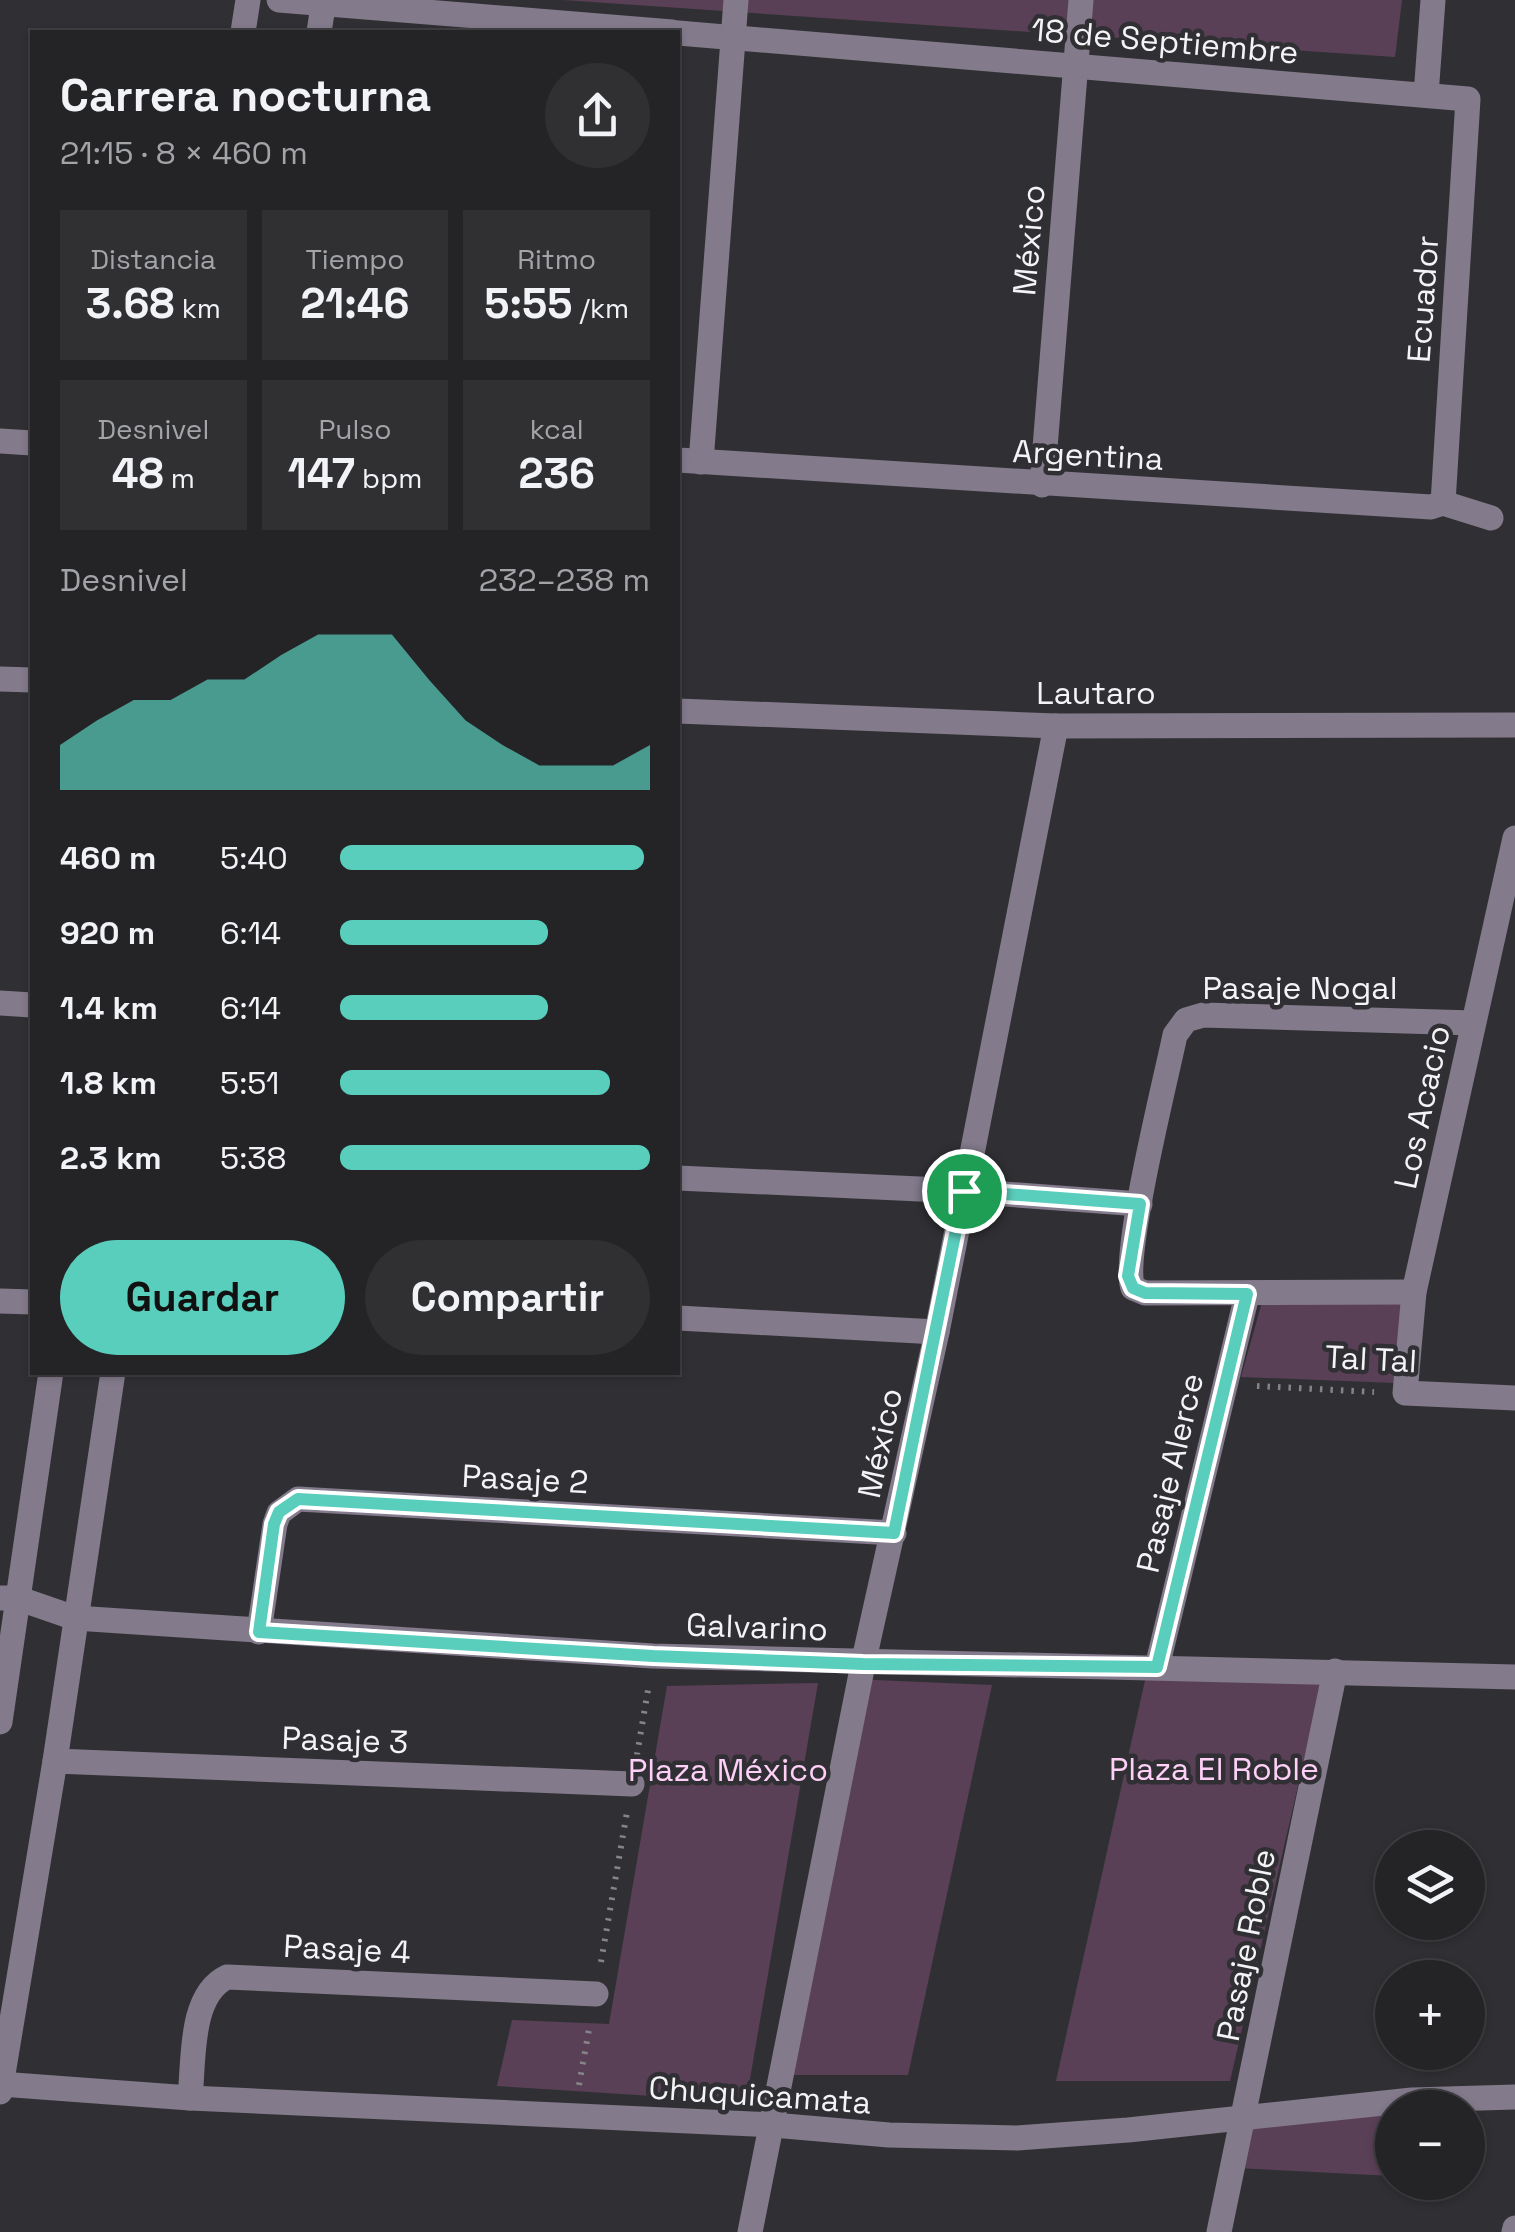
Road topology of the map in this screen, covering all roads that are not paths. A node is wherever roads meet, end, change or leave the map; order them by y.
1 (248, 0) edge
2 (279, 0) edge
3 (736, 0) edge
4 (1081, 0) edge
5 (1432, 0) edge
6 (324, 2) edge
7 (243, 30) edge
8 (318, 30) edge
9 (641, 30) edge
10 (680, 33) edge
11 (734, 38) junction
12 (1076, 66) junction
13 (1426, 95) junction
14 (1468, 99) joint
15 (0, 441) edge
16 (30, 443) edge
17 (689, 461) edge
18 (1042, 485) junction
19 (1443, 503) junction
20 (1492, 518) dead end
21 (0, 679) edge
22 (30, 680) edge
23 (680, 712) edge
24 (1056, 726) junction
25 (1515, 726) edge
26 (1515, 838) edge
27 (0, 1003) edge
28 (30, 1005) edge
29 (1474, 1023) junction
30 (680, 1178) edge
31 (964, 1191) junction
32 (1140, 1204) junction
33 (1414, 1292) junction
34 (1247, 1294) junction
35 (0, 1300) edge
36 (30, 1302) edge
37 (680, 1318) edge
38 (937, 1332) junction
39 (50, 1375) edge
40 (113, 1375) edge
41 (1405, 1393) joint
42 (1515, 1398) edge
43 (894, 1533) junction
44 (9, 1598) edge
45 (75, 1618) junction
46 (259, 1632) junction
47 (863, 1664) junction
48 (1157, 1667) junction
49 (1334, 1671) junction
50 (1515, 1677) edge
51 (0, 1722) edge
52 (55, 1761) junction
53 (632, 1784) road end
54 (596, 1994) road end
55 (0, 2084) edge
56 (0, 2092) edge
57 (1515, 2097) edge
58 (190, 2098) junction
59 (1244, 2115) junction
60 (773, 2125) junction
61 (750, 2232) edge
62 (1220, 2232) edge

1 - 7 street
2 - 6 street, 18 de Septiembre
3 - 11 street
4 - 12 street, México
5 - 13 street
6 - 8 street
6 - 9 street, 18 de Septiembre
10 - 11 street, 18 de Septiembre
11 - 12 street, 18 de Septiembre
11 - 17 street
12 - 13 street, 18 de Septiembre
12 - 18 street, México
13 - 14 street, 18 de Septiembre
14 - 19 street, Ecuador
15 - 16 street
17 - 18 street, Argentina
18 - 19 street, Argentina
19 - 20 street, Argentina
21 - 22 street
23 - 24 street, Lautaro
24 - 25 street, Lautaro
24 - 31 street, México
26 - 29 street, Los Acacio
27 - 28 street
29 - 32 street, Pasaje Nogal
29 - 33 street, Los Acacio
30 - 31 street
31 - 32 street
31 - 38 street, México
32 - 34 street
33 - 34 street
33 - 41 street, Los Acacio
34 - 48 street, Pasaje Alerce
35 - 36 street
37 - 38 street
38 - 43 street, México
39 - 44 street
40 - 45 street
41 - 42 street, Tal Tal
43 - 46 street, Pasaje 2
43 - 47 street, México
44 - 45 street, Galvarino
44 - 51 street
45 - 46 street, Galvarino
45 - 52 street
46 - 47 street, Galvarino
47 - 48 street, Galvarino
47 - 60 street, México
48 - 49 street, Galvarino
49 - 50 street, Galvarino
49 - 59 street, Pasaje Roble
52 - 53 street, Pasaje 3
52 - 55 street
54 - 58 street, Pasaje 4
55 - 56 street
55 - 58 street, Chuquicamata
57 - 59 street, Chuquicamata
58 - 60 street, Chuquicamata
59 - 60 street, Chuquicamata
59 - 62 street, Pasaje Roble
60 - 61 street, México

